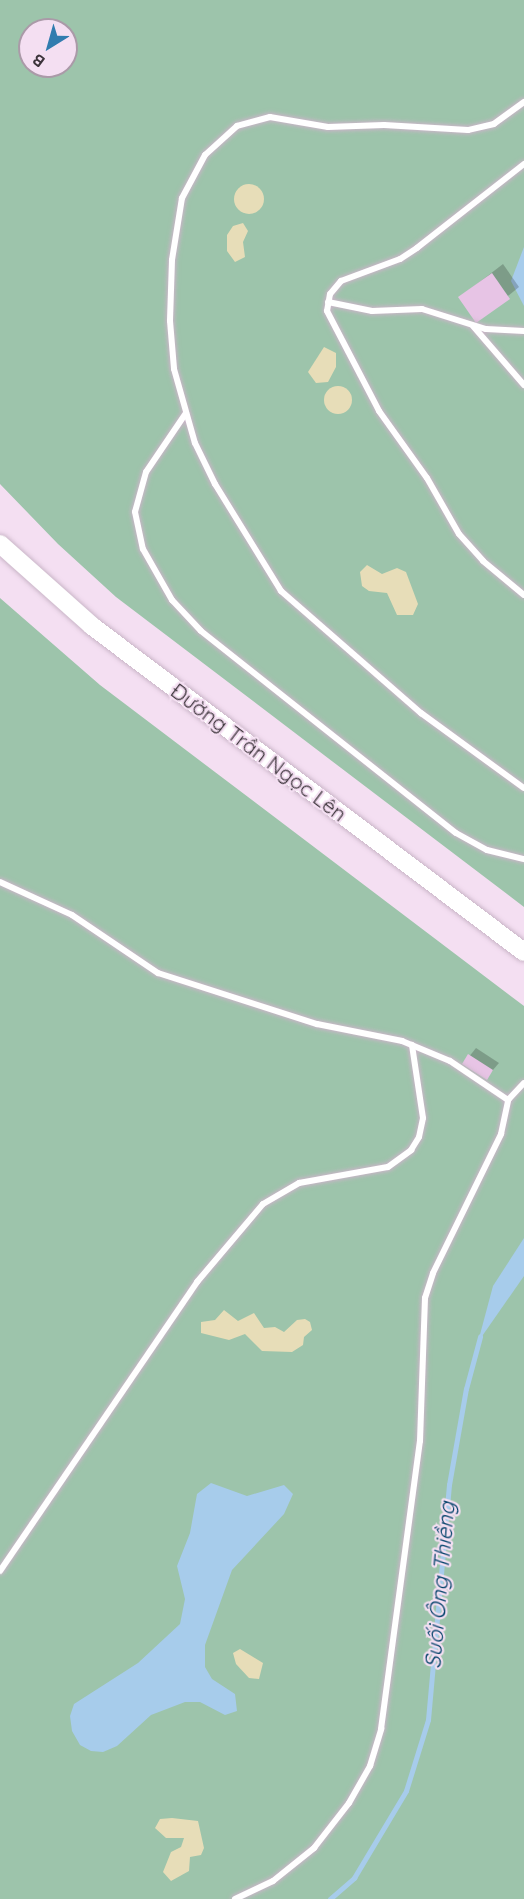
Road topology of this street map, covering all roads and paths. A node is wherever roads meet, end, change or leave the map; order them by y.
1 (524, 102) edge
2 (524, 164) edge
3 (328, 302) junction
4 (473, 326) junction
5 (524, 331) edge
6 (524, 385) edge
7 (186, 413) junction
8 (0, 544) edge
9 (524, 595) edge
10 (524, 788) edge
11 (524, 859) edge
12 (0, 882) edge
13 (524, 952) edge
14 (412, 1045) junction
15 (524, 1083) edge
16 (507, 1100) junction
17 (0, 1571) edge
18 (235, 1899) edge

1 - 7 lane
2 - 3 lane
3 - 4 lane
3 - 9 lane
4 - 5 lane
4 - 6 lane
7 - 10 lane
7 - 11 lane
8 - 13 street, Đường Trần Ngọc Lên
12 - 14 lane
14 - 16 lane
14 - 17 lane
15 - 16 lane
16 - 18 lane

